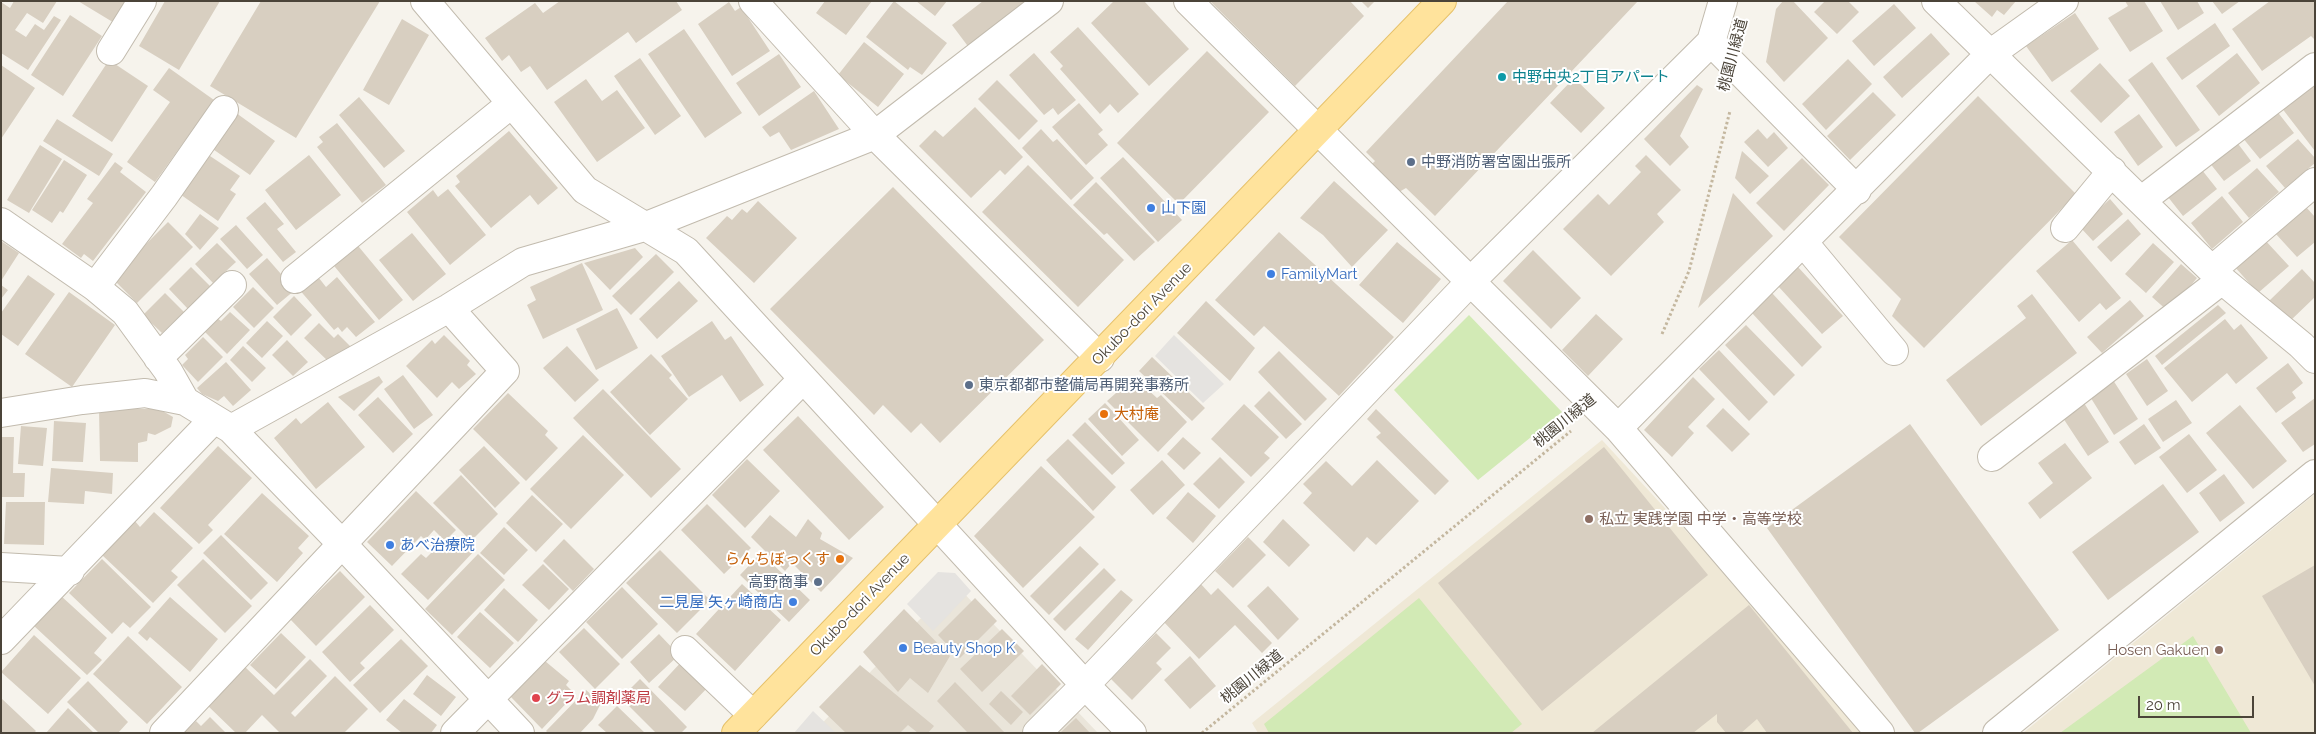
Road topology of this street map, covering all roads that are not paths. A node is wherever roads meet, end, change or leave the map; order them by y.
1 (142, 1) edge
2 (425, 1) edge
3 (753, 1) edge
4 (1050, 1) edge
5 (1188, 1) edge
6 (1442, 1) edge
7 (1723, 1) edge
8 (1936, 1) edge
9 (2064, 1) edge
10 (1712, 42) junction
11 (111, 51) dead end
12 (1990, 54) junction
13 (2315, 66) edge
14 (511, 104) junction
15 (224, 110) dead end
16 (1317, 130) junction
17 (875, 135) junction
18 (2112, 171) junction
19 (2315, 182) edge
20 (1857, 190) junction
21 (2142, 200) junction
22 (1, 222) edge
23 (644, 227) junction
24 (2065, 228) dead end
25 (1804, 243) junction
26 (2217, 275) junction
27 (295, 279) dead end
28 (1471, 281) junction
29 (232, 285) dead end
30 (95, 287) junction
31 (449, 308) junction
32 (2310, 346) edge
33 (1894, 351) dead end
34 (158, 358) junction
35 (1100, 358) junction
36 (802, 380) junction
37 (185, 401) junction
38 (1, 413) edge
39 (1608, 419) junction
40 (222, 425) junction
41 (1992, 457) dead end
42 (2315, 474) edge
43 (938, 525) junction
44 (343, 544) junction
45 (1, 568) edge
46 (70, 571) junction
47 (1, 640) edge
48 (684, 650) dead end
49 (1085, 685) junction
50 (488, 699) junction
51 (745, 724) edge
52 (164, 733) edge
53 (455, 733) edge
54 (520, 733) edge
55 (1037, 733) edge
56 (1132, 733) edge
57 (1880, 733) edge
58 (1997, 733) edge

1 - 11 street
2 - 14 street
3 - 17 street
4 - 17 street
5 - 16 street
6 - 16 main road, Okubo-dori Avenue
7 - 10 street
8 - 12 street
9 - 12 street
10 - 20 street
10 - 28 street
12 - 18 street
12 - 20 street
13 - 21 street
14 - 23 street
14 - 27 street
15 - 30 street
16 - 28 street
16 - 35 main road, Okubo-dori Avenue
17 - 23 street
17 - 35 street
18 - 21 street
18 - 24 street
19 - 26 street
20 - 25 street
21 - 26 street
22 - 30 street
23 - 31 street
23 - 36 street
25 - 33 street
25 - 39 street
26 - 32 street
26 - 41 street
28 - 39 street
28 - 49 street
29 - 34 street
30 - 34 street
31 - 40 street
31 - 44 street
34 - 37 street
35 - 43 main road, Okubo-dori Avenue
36 - 43 street
36 - 50 street
37 - 38 street
37 - 40 street
39 - 57 street
40 - 44 street
40 - 46 street
42 - 58 street
43 - 49 street
43 - 51 main road, Okubo-dori Avenue
44 - 50 street
44 - 52 street
45 - 46 street
46 - 47 street
48 - 51 street
49 - 55 street
49 - 56 street
50 - 53 street
50 - 54 street

